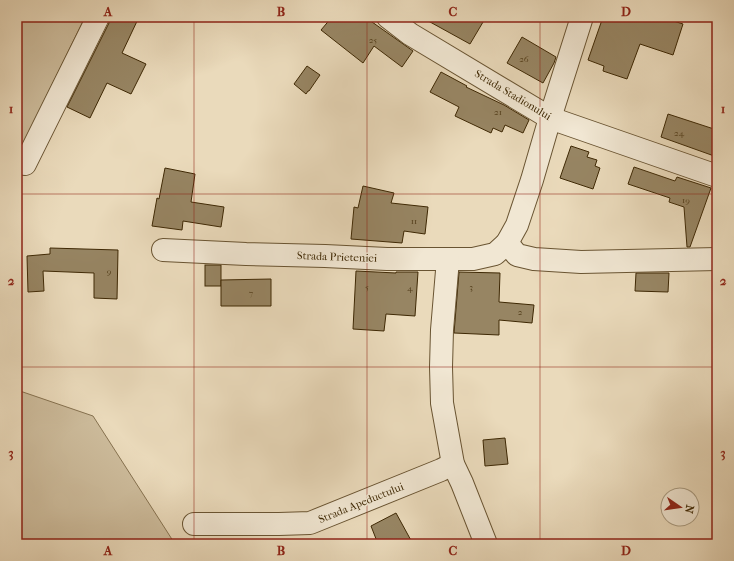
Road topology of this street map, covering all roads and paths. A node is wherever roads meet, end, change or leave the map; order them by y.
1 (98, 17) edge
2 (388, 17) edge
3 (582, 17) edge
4 (550, 118) junction
5 (25, 164) dead end
6 (717, 176) edge
7 (507, 243) junction
8 (163, 250) dead end
9 (448, 259) junction
10 (717, 260) edge
11 (453, 464) junction
12 (194, 524) dead end
13 (486, 544) edge

1 - 5 street
2 - 4 street, Strada Stadionului
3 - 4 street, Strada Prieteniei
4 - 6 street, Strada Stadionului
4 - 7 street, Strada Prieteniei
7 - 9 street, Strada Prieteniei
7 - 10 street
8 - 9 street, Strada Prieteniei
9 - 11 street
11 - 12 street, Strada Apeductului
11 - 13 street

